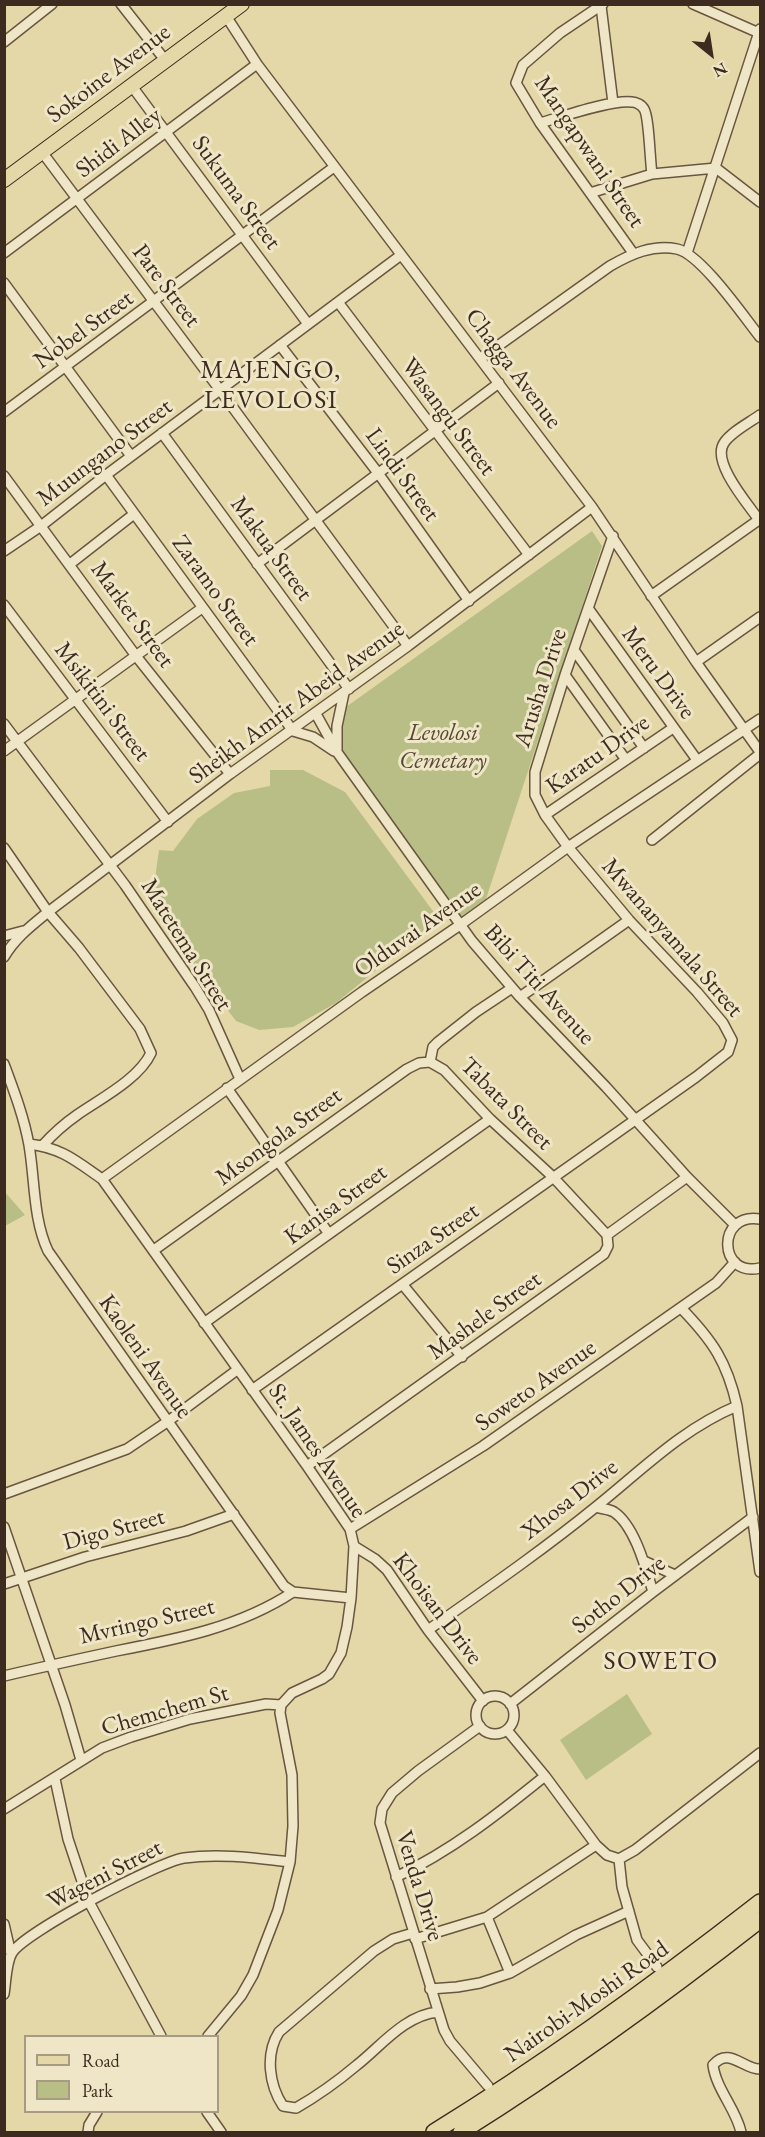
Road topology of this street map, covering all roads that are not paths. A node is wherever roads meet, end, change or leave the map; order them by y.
1 (52, 4) edge
2 (121, 4) edge
3 (242, 4) edge
4 (693, 4) edge
5 (602, 5) edge
6 (226, 16) junction
7 (760, 31) edge
8 (4, 42) edge
9 (165, 60) junction
10 (257, 64) junction
11 (131, 85) junction
12 (613, 103) junction
13 (540, 123) junction
14 (167, 132) junction
15 (42, 152) junction
16 (334, 167) junction
17 (716, 168) junction
18 (652, 174) junction
19 (4, 180) edge
20 (590, 193) junction
21 (76, 199) junction
22 (760, 201) edge
23 (243, 234) junction
24 (4, 253) edge
25 (633, 253) junction
26 (687, 253) junction
27 (401, 255) junction
28 (4, 283) edge
29 (338, 302) junction
30 (153, 303) junction
31 (308, 324) junction
32 (760, 337) edge
33 (280, 345) junction
34 (481, 358) junction
35 (65, 368) junction
36 (499, 383) junction
37 (220, 390) junction
38 (4, 412) edge
39 (760, 415) edge
40 (434, 431) junction
41 (162, 433) junction
42 (131, 456) junction
43 (378, 473) junction
44 (106, 474) junction
45 (4, 476) edge
46 (592, 507) junction
47 (134, 514) junction
48 (316, 519) junction
49 (760, 520) edge
50 (41, 526) junction
51 (613, 536) junction
52 (4, 551) edge
53 (529, 555) junction
54 (70, 564) junction
55 (257, 564) junction
56 (651, 596) junction
57 (469, 601) junction
58 (4, 604) edge
59 (202, 608) junction
60 (588, 608) junction
61 (760, 617) edge
62 (408, 646) junction
63 (574, 650) junction
64 (136, 656) junction
65 (696, 662) junction
66 (565, 675) junction
67 (347, 691) junction
68 (75, 699) junction
69 (316, 714) junction
70 (760, 719) edge
71 (4, 724) edge
72 (673, 728) junction
73 (745, 729) junction
74 (293, 730) junction
75 (18, 742) junction
76 (644, 748) junction
77 (4, 751) edge
78 (337, 752) junction
79 (760, 753) edge
80 (626, 760) junction
81 (697, 760) junction
82 (230, 774) junction
83 (545, 815) junction
84 (168, 822) junction
85 (652, 840) dead end
86 (568, 847) junction
87 (4, 848) edge
88 (111, 866) junction
89 (48, 912) junction
90 (629, 920) junction
91 (460, 925) junction
92 (25, 930) junction
93 (4, 936) edge
94 (4, 957) edge
95 (512, 988) junction
96 (520, 997) junction
97 (430, 1062) junction
98 (4, 1064) edge
99 (240, 1080) junction
100 (227, 1088) junction
101 (490, 1119) junction
102 (635, 1119) junction
103 (28, 1144) junction
104 (42, 1146) junction
105 (279, 1162) junction
106 (553, 1177) junction
107 (687, 1177) junction
108 (102, 1179) junction
109 (760, 1220) edge
110 (735, 1225) junction
111 (329, 1234) junction
112 (607, 1235) junction
113 (154, 1250) junction
114 (735, 1262) junction
115 (760, 1268) edge
116 (403, 1285) junction
117 (681, 1308) junction
118 (204, 1323) junction
119 (462, 1357) junction
120 (237, 1370) junction
121 (252, 1390) junction
122 (737, 1406) junction
123 (167, 1422) junction
124 (307, 1466) junction
125 (4, 1494) edge
126 (596, 1507) junction
127 (234, 1514) junction
128 (753, 1517) junction
129 (4, 1527) edge
130 (350, 1529) junction
131 (354, 1546) junction
132 (644, 1561) junction
133 (760, 1572) edge
134 (675, 1575) junction
135 (21, 1578) junction
136 (4, 1584) edge
137 (293, 1592) junction
138 (653, 1592) junction
139 (351, 1598) junction
140 (428, 1630) junction
141 (50, 1664) junction
142 (4, 1676) edge
143 (483, 1701) junction
144 (510, 1704) junction
145 (281, 1705) junction
146 (480, 1726) junction
147 (507, 1730) junction
148 (760, 1753) edge
149 (81, 1760) junction
150 (545, 1776) junction
151 (55, 1779) junction
152 (4, 1809) edge
153 (596, 1845) junction
154 (619, 1858) junction
155 (290, 1862) junction
156 (396, 1877) junction
157 (89, 1902) junction
158 (760, 1902) edge
159 (629, 1911) junction
160 (487, 1917) junction
161 (760, 1920) edge
162 (4, 1924) edge
163 (414, 1936) junction
164 (14, 1951) junction
165 (657, 1967) dead end
166 (510, 1973) junction
167 (430, 1989) junction
168 (4, 1994) edge
169 (438, 2013) junction
170 (160, 2035) edge
171 (210, 2035) edge
172 (760, 2069) edge
173 (488, 2086) dead end
174 (96, 2113) edge
175 (208, 2113) edge
176 (88, 2133) edge
177 (221, 2133) edge
178 (434, 2133) edge
179 (461, 2133) edge
180 (741, 2133) edge

1 - 8 street
2 - 9 street
3 - 6 main road, Sokoine Avenue
4 - 7 street
5 - 12 street
5 - 13 street, Mangapwani Street
6 - 9 main road, Sokoine Avenue
6 - 10 street, Chagga Avenue
7 - 17 street
9 - 11 main road, Sokoine Avenue
10 - 14 street, Shidi Alley
10 - 16 street, Chagga Avenue
11 - 14 street, Sukuma Street
11 - 15 main road, Sokoine Avenue
12 - 13 street
12 - 18 street
13 - 20 street, Mangapwani Street
14 - 21 street, Shidi Alley
14 - 23 street, Sukuma Street
15 - 19 main road, Sokoine Avenue
15 - 21 street, Pare Street
16 - 23 street, Nobel Street
16 - 27 street, Chagga Avenue
17 - 18 street
17 - 22 street
17 - 26 street
18 - 20 street
20 - 25 street, Mangapwani Street
21 - 24 street, Shidi Alley
21 - 30 street, Pare Street
23 - 30 street, Nobel Street
23 - 31 street, Sukuma Street
25 - 26 street
25 - 34 street
26 - 32 street
27 - 29 street, Muungano Street
27 - 34 street, Chagga Avenue
28 - 35 street
29 - 31 street, Muungano Street
29 - 40 street, Wasangu Street
30 - 35 street, Nobel Street
30 - 37 street, Pare Street
31 - 33 street, Muungano Street
33 - 37 street, Muungano Street
33 - 43 street, Lindi Street
34 - 36 street, Chagga Avenue
35 - 38 street, Nobel Street
35 - 42 street
36 - 40 street
36 - 46 street, Chagga Avenue
37 - 41 street, Muungano Street
37 - 48 street, Pare Street
39 - 49 street
40 - 43 street
40 - 53 street, Wasangu Street
41 - 42 street, Muungano Street
41 - 55 street, Makua Street
42 - 44 street, Muungano Street
43 - 48 street
43 - 57 street, Lindi Street
44 - 47 street, Zaramo Street
44 - 50 street, Muungano Street
45 - 50 street, Market Street
46 - 51 street, Chagga Avenue
46 - 53 street, Sheikh Amrir Abeid Avenue
47 - 54 street
47 - 59 street, Zaramo Street
48 - 55 street
48 - 62 street, Pare Street
49 - 56 street
50 - 52 street, Muungano Street
50 - 54 street, Market Street
51 - 56 street, Chagga Avenue
51 - 60 street, Arusha Drive
53 - 57 street, Sheikh Amrir Abeid Avenue
54 - 64 street, Market Street
55 - 67 street, Makua Street
56 - 65 street, Chagga Avenue
57 - 62 street, Sheikh Amrir Abeid Avenue
58 - 68 street, Msikitini Street
59 - 64 street
59 - 74 street, Zaramo Street
60 - 63 street, Arusha Drive
60 - 72 street, Meru Drive
61 - 65 street
62 - 67 street, Sheikh Amrir Abeid Avenue
63 - 66 street, Arusha Drive
63 - 76 street
64 - 68 street
64 - 82 street, Market Street
65 - 73 street, Chagga Avenue
66 - 80 street
66 - 83 street, Arusha Drive
67 - 69 street, Sheikh Amrir Abeid Avenue
67 - 78 street
68 - 75 street
68 - 84 street, Msikitini Street
69 - 74 street, Sheikh Amrir Abeid Avenue
69 - 78 street, Bibi Titi Avenue
70 - 73 street, Olduvai Avenue
71 - 75 street, Matetema Street
72 - 76 street, Karatu Drive
72 - 81 street, Meru Drive
73 - 79 street, Chagga Avenue
73 - 81 street, Olduvai Avenue
74 - 78 street
74 - 82 street, Sheikh Amrir Abeid Avenue
75 - 77 street
75 - 88 street, Matetema Street
76 - 80 street, Karatu Drive
78 - 91 street, Bibi Titi Avenue
79 - 85 street
80 - 83 street, Karatu Drive
81 - 86 street, Olduvai Avenue
82 - 84 street, Sheikh Amrir Abeid Avenue
83 - 86 street, Arusha Drive
84 - 88 street, Sheikh Amrir Abeid Avenue
86 - 90 street, Mwananyamala Street
86 - 91 street, Olduvai Avenue
87 - 89 street
88 - 89 street, Sheikh Amrir Abeid Avenue
88 - 99 street, Matetema Street
89 - 92 street, Sheikh Amrir Abeid Avenue
89 - 104 street
90 - 96 street
90 - 102 street, Mwananyamala Street
91 - 95 street, Bibi Titi Avenue
91 - 99 street, Olduvai Avenue
92 - 93 street
92 - 94 street
95 - 96 street, Bibi Titi Avenue
95 - 97 street
96 - 102 street, Bibi Titi Avenue
97 - 101 street, Tabata Street
97 - 105 street, Msongola Street
98 - 103 street, Kaoleni Avenue
99 - 100 street, Olduvai Avenue
100 - 105 street
100 - 108 street, Olduvai Avenue
101 - 106 street, Tabata Street
101 - 111 street, Kanisa Street
102 - 106 street, Sinza Street
102 - 107 street, Bibi Titi Avenue
103 - 104 street, St. James Avenue
103 - 123 street, Kaoleni Avenue
104 - 108 street, St. James Avenue
105 - 111 street
105 - 113 street, Msongola Street
106 - 112 street
106 - 116 street, Sinza Street
107 - 110 street, Bibi Titi Avenue
107 - 112 street
108 - 113 street, St. James Avenue
109 - 110 street
110 - 114 street
111 - 118 street, Kanisa Street
112 - 119 street, Mashele Street
113 - 118 street, St. James Avenue
114 - 115 street
114 - 117 street, Soweto Avenue
116 - 119 street
116 - 121 street, Sinza Street
117 - 122 street
117 - 130 street, Soweto Avenue
118 - 120 street, St. James Avenue
119 - 124 street, Mashele Street
120 - 121 street, St. James Avenue
120 - 123 street
121 - 124 street, St. James Avenue
122 - 126 street, Xhosa Drive
122 - 128 street
123 - 125 street
123 - 127 street, Kaoleni Avenue
124 - 130 street, St. James Avenue
126 - 132 street
126 - 140 street, Xhosa Drive
127 - 135 street, Digo Street
127 - 137 street, Kaoleni Avenue
128 - 133 street
128 - 134 street, Sotho Drive
129 - 135 street
130 - 131 street, St. James Avenue
131 - 139 street, St. James Avenue
131 - 140 street, Khoisan Drive
132 - 134 street
132 - 138 street
134 - 138 street, Sotho Drive
135 - 136 street, Digo Street
135 - 141 street
137 - 139 street
137 - 141 street, Mvringo Street
138 - 144 street, Sotho Drive
139 - 145 street, St. James Avenue
140 - 143 street, Khoisan Drive
141 - 142 street, Mvringo Street
141 - 149 street
143 - 144 street
143 - 146 street
144 - 147 street
145 - 149 street, Chemchem St
145 - 155 street
146 - 147 street
146 - 156 street, Venda Drive
147 - 150 street
148 - 154 street
149 - 151 street, Chemchem St
150 - 153 street
150 - 156 street
151 - 152 street, Chemchem St
151 - 157 street
153 - 154 street
153 - 160 street
154 - 159 street
155 - 157 street, Wageni Street
155 - 171 street
156 - 163 street, Venda Drive
157 - 164 street, Wageni Street
157 - 170 street
158 - 178 highway, Nairobi-Moshi Road
159 - 165 street
159 - 166 street
160 - 163 street
160 - 166 street
161 - 179 highway, Nairobi-Moshi Road
162 - 164 street
163 - 167 street, Venda Drive
163 - 169 street
164 - 168 street
166 - 167 street
167 - 169 street, Venda Drive
169 - 173 street, Venda Drive
172 - 180 street
174 - 176 street
175 - 177 street

